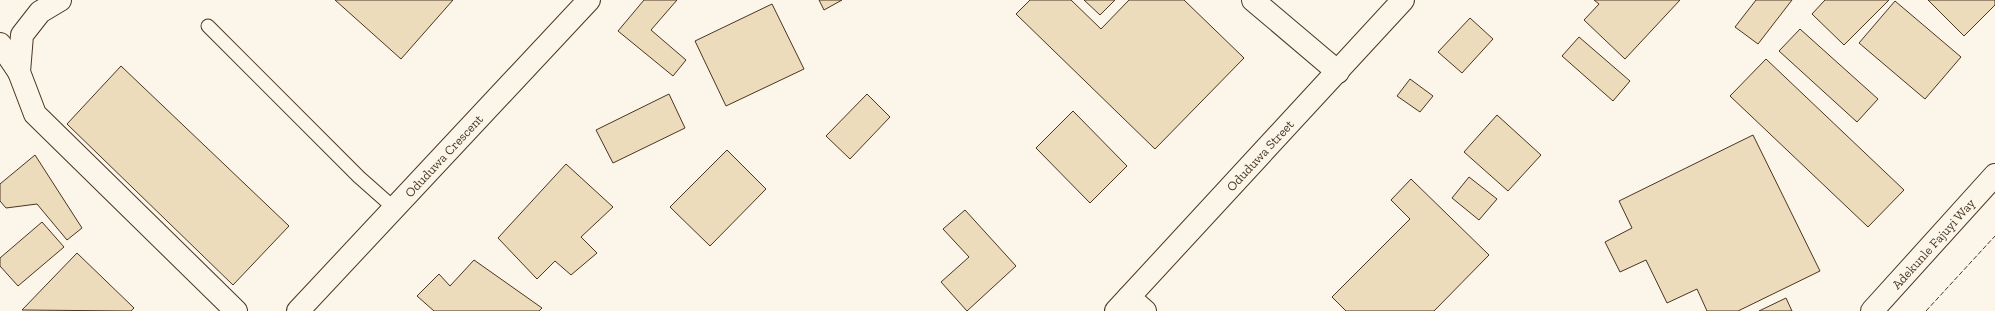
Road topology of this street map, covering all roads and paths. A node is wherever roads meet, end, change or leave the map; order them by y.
1 (60, 0) edge
2 (589, 0) edge
3 (1253, 0) edge
4 (1403, 0) edge
5 (208, 26) dead end
6 (0, 44) edge
7 (19, 72) junction
8 (1338, 72) junction
9 (1995, 176) edge
10 (394, 208) junction
11 (1130, 306) edge
12 (236, 311) edge
13 (298, 311) edge
14 (1872, 311) edge

1 - 7 street
2 - 10 street, Oduduwa Crescent
3 - 8 street
4 - 8 street, Oduduwa Street
5 - 10 lane
6 - 7 street
7 - 12 street
8 - 11 street, Oduduwa Street
9 - 14 street, Adekunle Fajuyi Way
10 - 13 street, Oduduwa Crescent

